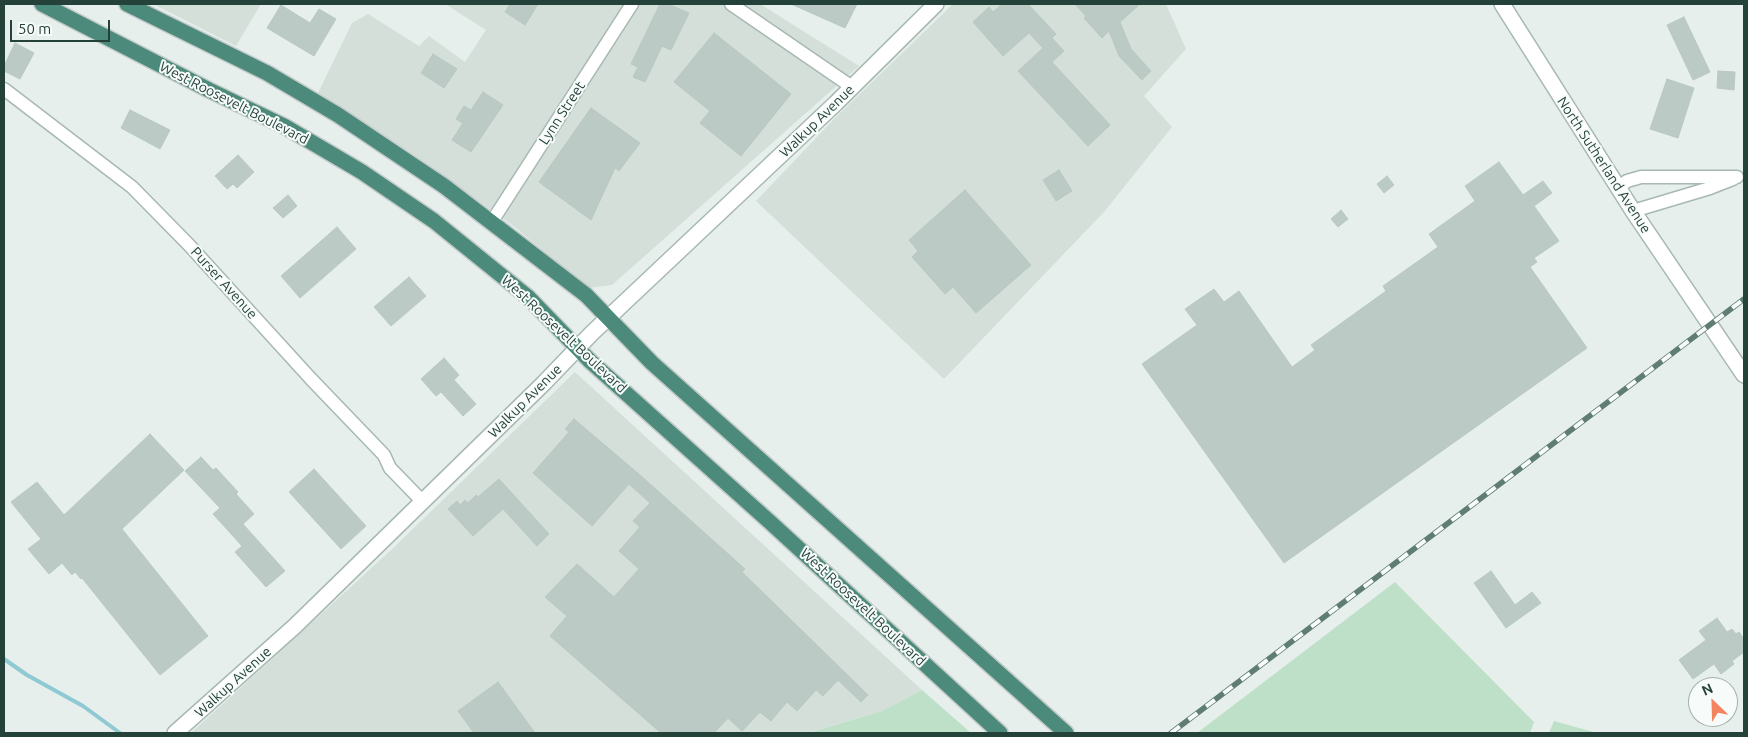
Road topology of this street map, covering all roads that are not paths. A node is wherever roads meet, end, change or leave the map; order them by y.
1 (42, 4) edge
2 (127, 4) edge
3 (632, 4) edge
4 (731, 4) edge
5 (936, 4) edge
6 (1502, 4) edge
7 (852, 87) junction
8 (4, 89) edge
9 (1741, 175) edge
10 (1618, 188) junction
11 (1633, 211) junction
12 (491, 223) junction
13 (608, 318) junction
14 (577, 348) junction
15 (1744, 375) edge
16 (422, 501) junction
17 (175, 733) edge
18 (1000, 733) edge
19 (1066, 733) edge

1 - 14 highway, West Roosevelt Boulevard
2 - 12 highway
3 - 12 street, Lynn Street
4 - 7 street
5 - 7 street, Walkup Avenue
6 - 10 street, North Sutherland Avenue
7 - 13 street, Walkup Avenue
8 - 16 street, Purser Avenue
9 - 10 street
9 - 11 street
10 - 11 street, North Sutherland Avenue
11 - 15 street, North Sutherland Avenue
12 - 13 highway
13 - 14 street, Walkup Avenue
13 - 19 highway
14 - 16 street, Walkup Avenue
14 - 18 highway, West Roosevelt Boulevard
16 - 17 street, Walkup Avenue

